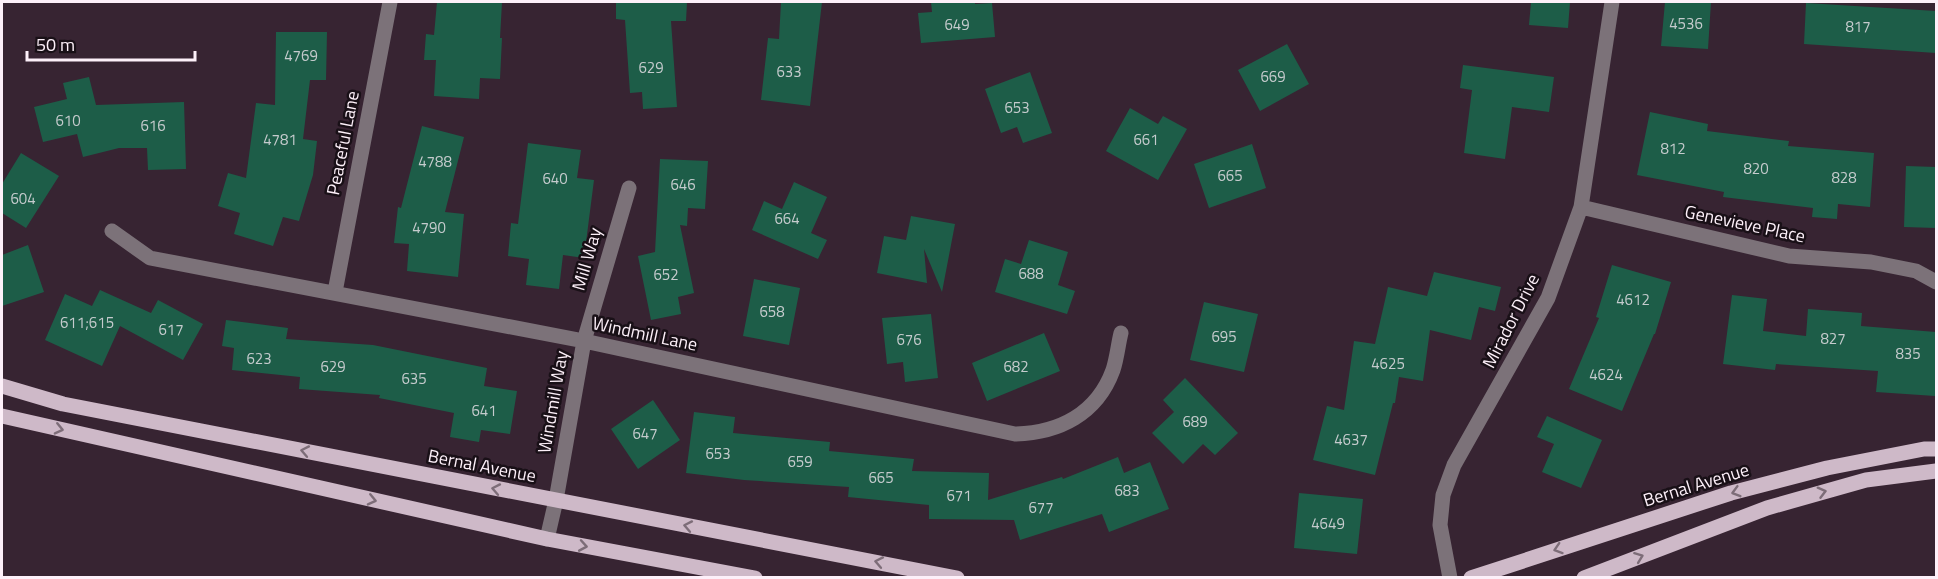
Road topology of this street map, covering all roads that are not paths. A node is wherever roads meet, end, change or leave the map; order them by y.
1 (390, 2) edge
2 (1612, 2) edge
3 (628, 188) dead end
4 (1581, 207) junction
5 (112, 231) dead end
6 (1936, 282) edge
7 (335, 292) junction
8 (1121, 333) dead end
9 (584, 341) junction
10 (2, 386) edge
11 (2, 416) edge
12 (1936, 450) edge
13 (1936, 471) edge
14 (556, 500) junction
15 (547, 539) junction
16 (755, 578) edge
17 (957, 578) edge
18 (1450, 578) edge
19 (1471, 578) edge
20 (1584, 578) edge

1 - 7 street, Peaceful Lane
2 - 4 street, Mirador Drive
3 - 9 street, Mill Way
4 - 6 street, Genevieve Place
4 - 18 street, Mirador Drive
5 - 7 street, Windmill Lane
7 - 9 street, Windmill Lane
8 - 9 street, Windmill Lane
9 - 14 street, Windmill Way
14 -> 10 main road, Bernal Avenue
11 -> 15 main road
12 -> 19 main road, Bernal Avenue
20 -> 13 main road
14 - 15 street, Windmill Way
17 -> 14 main road, Bernal Avenue
15 -> 16 main road

